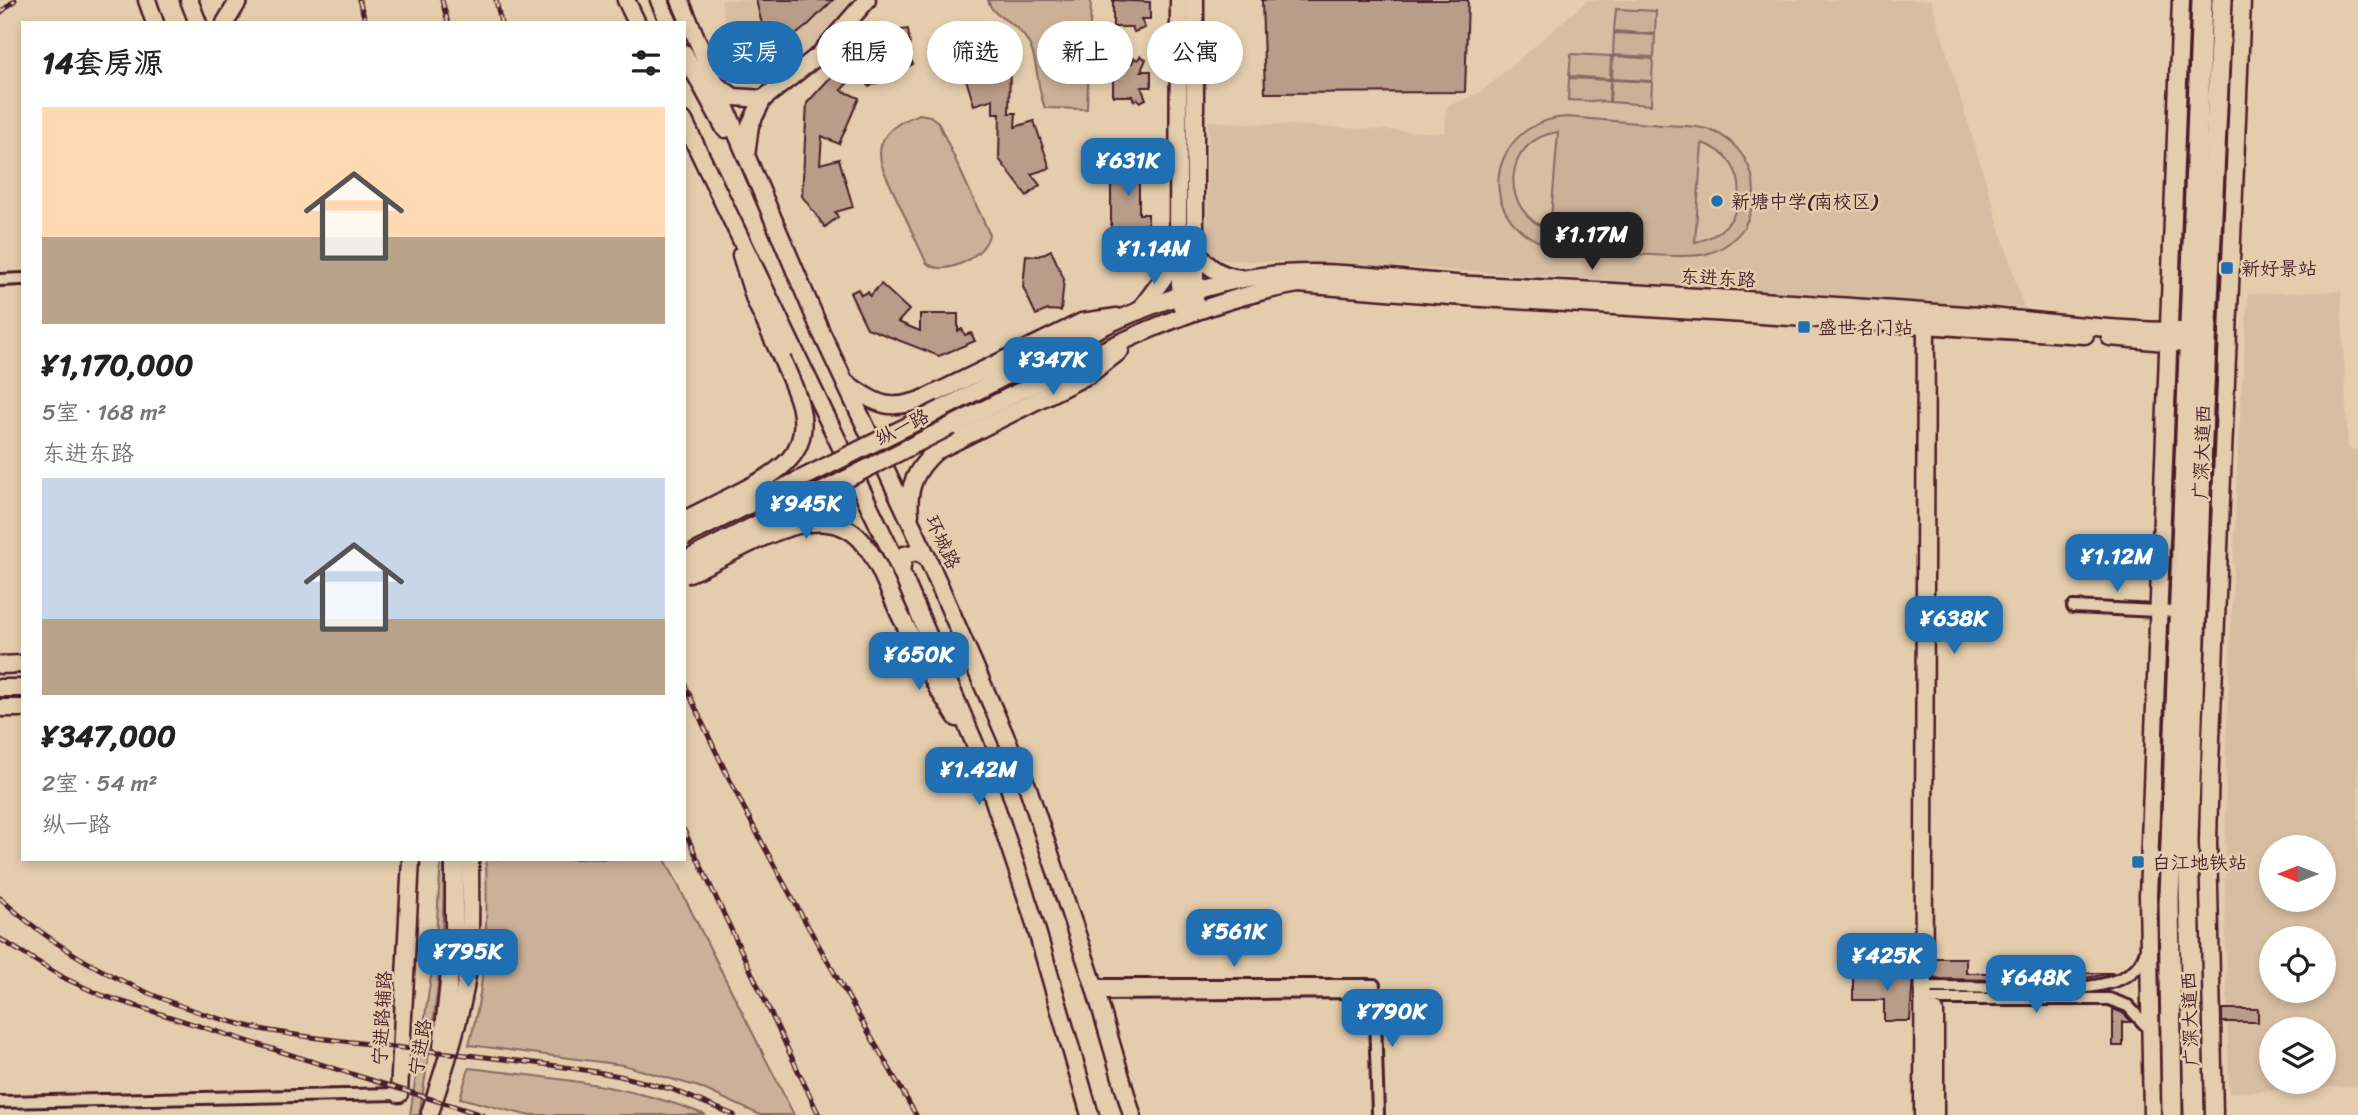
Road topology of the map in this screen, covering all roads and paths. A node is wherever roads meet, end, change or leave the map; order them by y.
1 (147, 0) edge
2 (189, 0) edge
3 (239, 0) edge
4 (626, 0) edge
5 (659, 0) edge
6 (680, 0) edge
7 (867, 0) edge
8 (1179, 0) edge
9 (1195, 0) edge
10 (2181, 0) edge
11 (2202, 0) edge
12 (2222, 0) edge
13 (2242, 0) edge
14 (154, 21) edge
15 (197, 21) edge
16 (226, 21) edge
17 (635, 21) edge
18 (668, 21) edge
19 (686, 57) edge
20 (707, 65) edge
21 (715, 84) joint
22 (763, 99) junction
23 (686, 125) edge
24 (745, 157) junction
25 (730, 216) junction
26 (1186, 244) junction
27 (1246, 278) junction
28 (0, 279) edge
29 (21, 279) edge
30 (1188, 295) junction
31 (1133, 314) junction
32 (1189, 315) junction
33 (1931, 318) junction
34 (1140, 335) junction
35 (2168, 337) junction
36 (2188, 337) junction
37 (846, 383) junction
38 (928, 397) junction
39 (870, 435) junction
40 (950, 443) junction
41 (843, 449) junction
42 (686, 519) edge
43 (911, 524) junction
44 (686, 536) edge
45 (928, 557) junction
46 (686, 560) edge
47 (901, 572) junction
48 (686, 574) edge
49 (2073, 607) dead end
50 (2169, 612) junction
51 (2194, 642) junction
52 (2215, 643) junction
53 (21, 664) edge
54 (0, 665) edge
55 (0, 688) edge
56 (21, 688) edge
57 (0, 708) edge
58 (21, 708) edge
59 (975, 744) junction
60 (411, 861) edge
61 (454, 861) edge
62 (470, 861) edge
63 (2148, 940) junction
64 (1095, 989) junction
65 (1929, 993) junction
66 (2150, 1030) junction
67 (399, 1094) joint
68 (47, 1101) junction
69 (0, 1102) edge
70 (24, 1102) junction
71 (430, 1114) edge
72 (25, 1115) edge
73 (47, 1115) edge
74 (1090, 1115) edge
75 (1132, 1115) edge
76 (1378, 1115) edge
77 (1923, 1115) edge
78 (1935, 1115) edge
79 (2152, 1115) edge
80 (2172, 1115) edge
81 (2194, 1115) edge
82 (2214, 1115) edge

1 - 14 street
2 - 15 street
3 - 16 street
4 - 17 street
5 - 18 street
6 - 20 street, 环城路
7 - 22 street
8 - 26 street
9 - 26 street
10 - 35 street
11 - 36 highway, 广深大道西
12 - 51 highway, 广深大道西
13 - 52 street
19 - 24 street
21 - 22 street
21 - 24 street, 环城路
22 - 24 street
23 - 25 street
24 - 37 street, 环城路
25 - 41 street
25 - 42 street, bridge
26 - 27 street
26 - 30 street
26 - 31 street
27 - 30 street, 东进东路
27 - 33 street, 东进东路
28 - 29 street
30 - 31 street, 东进东路
30 - 32 street
31 - 38 street
31 - 44 street, 纵一路, bridge
32 - 33 street, 东进东路
32 - 34 street, 东进东路
33 - 35 street, 东进东路
33 - 65 street
34 - 40 street
34 - 46 street, 纵一路, bridge
35 - 36 street, 东进东路
35 - 50 street
36 - 50 highway, 广深大道西
37 - 38 street
37 - 39 street, 环城路
38 - 40 street
39 - 41 street
39 - 43 street, 环城路
40 - 43 street
41 - 47 street
43 - 45 street, 环城路
45 - 47 street
45 - 64 street, 环城路
47 - 59 street
48 - 59 street, bridge
49 - 50 street
50 - 63 street
50 - 80 highway, 广深大道西
51 - 52 street
51 - 81 highway, 广深大道西
52 - 82 street
53 - 54 street
55 - 56 street
57 - 58 street
59 - 74 street
60 - 67 street, 宁进路辅路
61 - 71 street, 宁进路
62 - 71 street
63 - 65 street
63 - 66 street
64 - 75 street, 环城路
64 - 76 street
65 - 66 street
65 - 77 street
65 - 78 street
66 - 79 street
67 - 68 street
68 - 70 street
68 - 73 street
69 - 70 street
70 - 72 street

